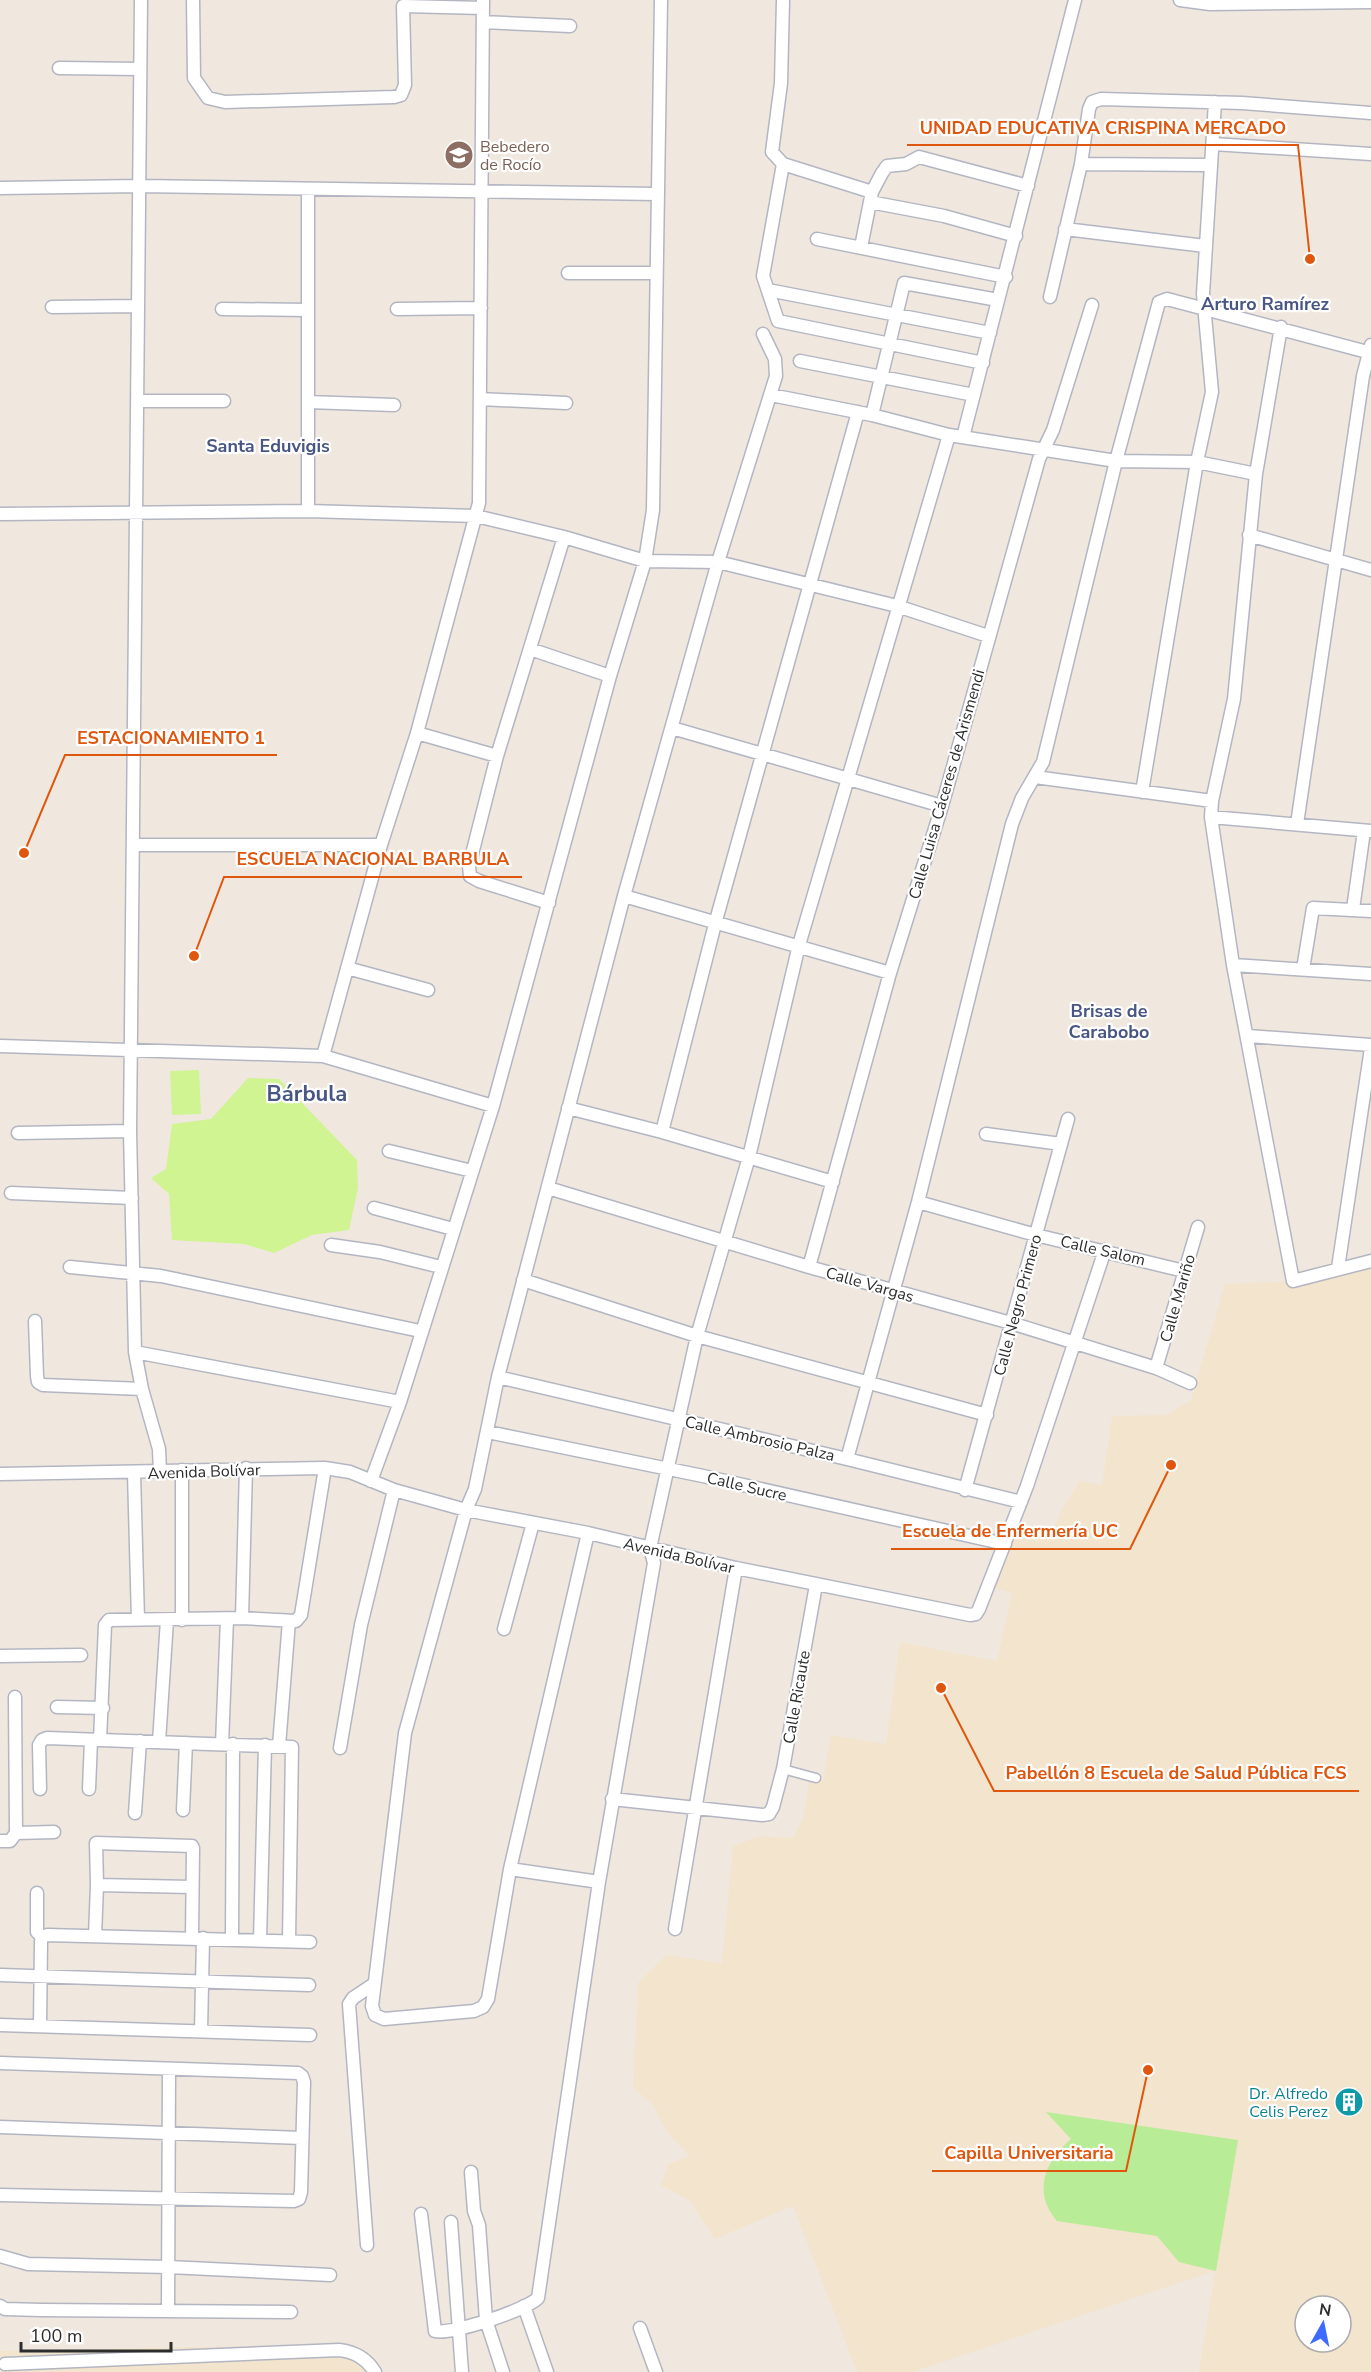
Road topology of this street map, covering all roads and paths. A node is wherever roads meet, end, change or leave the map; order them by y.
1 (141, 0) edge
2 (193, 0) edge
3 (660, 0) edge
4 (783, 0) edge
5 (1075, 0) edge
6 (1180, 0) edge
7 (1371, 2) edge
8 (483, 4) edge
9 (483, 22) junction
10 (570, 26) dead end
11 (59, 68) dead end
12 (140, 69) junction
13 (1215, 102) junction
14 (1371, 113) edge
15 (1213, 144) junction
16 (1371, 154) edge
17 (783, 164) junction
18 (1081, 164) junction
19 (1210, 165) junction
20 (140, 186) junction
21 (1028, 186) junction
22 (0, 188) edge
23 (308, 189) junction
24 (482, 192) junction
25 (657, 194) junction
26 (871, 197) junction
27 (1065, 229) junction
28 (1016, 236) junction
29 (817, 239) dead end
30 (1205, 246) junction
31 (861, 247) junction
32 (568, 273) dead end
33 (656, 273) junction
34 (1006, 277) junction
35 (768, 290) junction
36 (1050, 297) dead end
37 (998, 300) junction
38 (1092, 305) dead end
39 (138, 306) junction
40 (52, 308) dead end
41 (481, 308) junction
42 (222, 309) dead end
43 (397, 309) dead end
44 (308, 310) junction
45 (1203, 310) junction
46 (896, 313) junction
47 (1281, 327) junction
48 (990, 333) junction
49 (763, 334) dead end
50 (890, 343) junction
51 (1370, 350) edge
52 (800, 360) dead end
53 (983, 363) junction
54 (880, 376) junction
55 (771, 394) junction
56 (974, 395) junction
57 (480, 399) junction
58 (138, 401) junction
59 (224, 401) dead end
60 (308, 402) junction
61 (566, 403) dead end
62 (394, 405) dead end
63 (858, 412) junction
64 (872, 415) junction
65 (949, 435) junction
66 (963, 437) junction
67 (1044, 448) junction
68 (1116, 461) junction
69 (1197, 462) junction
70 (1256, 474) junction
71 (308, 511) junction
72 (137, 512) junction
73 (0, 514) edge
74 (476, 516) junction
75 (1249, 535) junction
76 (564, 537) junction
77 (1338, 560) junction
78 (645, 561) junction
79 (718, 562) junction
80 (1371, 570) edge
81 (810, 586) junction
82 (897, 606) junction
83 (988, 636) junction
84 (530, 649) junction
85 (610, 676) junction
86 (672, 728) junction
87 (417, 733) junction
88 (763, 754) junction
89 (497, 756) junction
90 (1035, 777) junction
91 (849, 780) junction
92 (1142, 792) junction
93 (1212, 801) junction
94 (942, 806) junction
95 (1211, 817) junction
96 (1298, 824) junction
97 (1367, 831) edge
98 (135, 844) junction
99 (381, 845) junction
100 (624, 896) junction
101 (549, 903) junction
102 (1353, 909) junction
103 (1371, 911) edge
104 (715, 924) junction
105 (799, 945) junction
106 (1233, 965) junction
107 (347, 968) junction
108 (1303, 969) junction
109 (891, 973) junction
110 (1371, 974) edge
111 (428, 990) dead end
112 (1248, 1036) junction
113 (0, 1046) edge
114 (133, 1048) junction
115 (1371, 1053) edge
116 (323, 1056) junction
117 (493, 1106) junction
118 (568, 1108) junction
119 (1068, 1119) dead end
120 (130, 1131) junction
121 (662, 1132) junction
122 (18, 1133) dead end
123 (986, 1134) dead end
124 (1061, 1144) junction
125 (389, 1151) dead end
126 (749, 1157) junction
127 (472, 1171) junction
128 (833, 1182) junction
129 (548, 1188) junction
130 (11, 1193) dead end
131 (132, 1198) junction
132 (918, 1202) junction
133 (374, 1208) dead end
134 (1198, 1227) dead end
135 (453, 1229) junction
136 (1036, 1235) junction
137 (723, 1241) junction
138 (331, 1245) dead end
139 (1106, 1250) junction
140 (1371, 1261) edge
141 (70, 1267) dead end
142 (809, 1267) junction
143 (441, 1268) junction
144 (1338, 1268) junction
145 (1184, 1271) junction
146 (135, 1272) junction
147 (523, 1280) junction
148 (893, 1291) junction
149 (35, 1321) dead end
150 (1011, 1323) junction
151 (420, 1331) junction
152 (697, 1336) junction
153 (1073, 1344) junction
154 (135, 1352) junction
155 (1156, 1368) junction
156 (498, 1377) junction
157 (868, 1381) junction
158 (1190, 1383) dead end
159 (142, 1389) junction
160 (400, 1402) junction
161 (987, 1415) junction
162 (679, 1419) junction
163 (488, 1432) junction
164 (847, 1459) junction
165 (246, 1468) junction
166 (325, 1468) junction
167 (182, 1470) junction
168 (666, 1470) junction
169 (160, 1472) junction
170 (0, 1473) edge
171 (134, 1473) junction
172 (371, 1481) junction
173 (394, 1490) junction
174 (965, 1490) junction
175 (1021, 1502) junction
176 (466, 1510) junction
177 (533, 1523) junction
178 (588, 1533) junction
179 (1005, 1544) junction
180 (650, 1548) junction
181 (736, 1568) junction
182 (816, 1585) junction
183 (227, 1618) junction
184 (242, 1618) junction
185 (138, 1620) junction
186 (167, 1620) junction
187 (182, 1620) junction
188 (289, 1621) junction
189 (504, 1629) dead end
190 (81, 1655) dead end
191 (0, 1656) edge
192 (15, 1696) dead end
193 (57, 1707) dead end
194 (103, 1708) junction
195 (96, 1740) junction
196 (140, 1741) junction
197 (159, 1742) junction
198 (186, 1743) junction
199 (227, 1744) junction
200 (265, 1745) junction
201 (279, 1746) junction
202 (340, 1748) dead end
203 (783, 1769) junction
204 (816, 1778) dead end
205 (39, 1789) dead end
206 (89, 1789) dead end
207 (612, 1799) junction
208 (694, 1807) junction
209 (183, 1810) dead end
210 (135, 1813) dead end
211 (16, 1833) junction
212 (54, 1833) dead end
213 (0, 1841) edge
214 (510, 1869) junction
215 (599, 1882) junction
216 (98, 1885) junction
217 (192, 1887) junction
218 (37, 1893) dead end
219 (675, 1929) dead end
220 (95, 1936) junction
221 (42, 1937) junction
222 (197, 1938) junction
223 (232, 1938) junction
224 (260, 1940) junction
225 (290, 1941) junction
226 (309, 1942) dead end
227 (0, 1975) edge
228 (40, 1977) junction
229 (202, 1982) junction
230 (374, 1983) junction
231 (309, 1985) dead end
232 (0, 2025) edge
233 (40, 2026) junction
234 (201, 2031) junction
235 (309, 2035) dead end
236 (0, 2063) edge
237 (169, 2069) junction
238 (0, 2127) edge
239 (169, 2133) junction
240 (302, 2138) junction
241 (471, 2172) dead end
242 (0, 2195) edge
243 (170, 2199) junction
244 (421, 2214) dead end
245 (451, 2222) dead end
246 (367, 2246) dead end
247 (0, 2256) edge
248 (170, 2267) junction
249 (330, 2275) dead end
250 (0, 2306) edge
251 (524, 2307) junction
252 (168, 2310) junction
253 (291, 2312) dead end
254 (486, 2320) junction
255 (640, 2328) dead end
256 (457, 2329) junction
257 (4, 2366) edge
258 (375, 2372) edge
259 (462, 2372) edge
260 (503, 2372) edge
261 (547, 2372) edge
262 (656, 2372) edge

1 - 12 street
2 - 8 street
3 - 25 street
4 - 17 street
5 - 21 street
6 - 7 street
8 - 9 street
9 - 10 street
9 - 24 street
11 - 12 street
12 - 20 street
13 - 14 street
13 - 15 street
13 - 18 street
15 - 16 street
15 - 19 street
17 - 26 street
17 - 35 street
18 - 19 street
18 - 27 street
19 - 30 street
20 - 22 street
20 - 23 street
20 - 39 street
21 - 26 street
21 - 28 street
23 - 24 street
23 - 44 street
24 - 25 street
24 - 41 street
25 - 33 street
26 - 28 street
26 - 31 street
27 - 30 street
27 - 36 street
28 - 34 street
29 - 31 street
30 - 45 street
31 - 34 street
32 - 33 street
33 - 78 street
34 - 37 street
35 - 46 street
35 - 50 street
37 - 46 street
37 - 48 street
38 - 67 street, Calle Luisa Cáceres de Arismendi
39 - 40 street
39 - 58 street
41 - 43 street
41 - 57 street
42 - 44 street
44 - 60 street
45 - 47 street
45 - 68 street
45 - 69 street
46 - 48 street
46 - 50 street
47 - 51 street
47 - 70 street
48 - 53 street
49 - 55 street
50 - 53 street
50 - 54 street
51 - 77 street
52 - 54 street
53 - 56 street
54 - 56 street
54 - 64 street
55 - 63 street
55 - 79 street
56 - 66 street
57 - 61 street
57 - 74 street
58 - 59 street
58 - 72 street
60 - 62 street
60 - 71 street
63 - 64 street
63 - 81 street
64 - 65 street
65 - 66 street
65 - 82 street
66 - 67 street
67 - 68 street
67 - 83 street, Calle Luisa Cáceres de Arismendi
68 - 69 street
68 - 90 street
69 - 70 street
69 - 92 street
70 - 75 street
71 - 72 street
71 - 74 street
72 - 73 street
72 - 98 street
74 - 76 street
74 - 87 street
75 - 77 street
75 - 93 street
76 - 78 street
76 - 84 street
77 - 80 street
77 - 96 street
78 - 79 street
78 - 85 street
79 - 81 street
79 - 86 street
81 - 82 street
81 - 88 street
82 - 83 street
82 - 91 street
83 - 94 street, Calle Luisa Cáceres de Arismendi
84 - 85 street
84 - 89 street
85 - 101 street
86 - 88 street
86 - 100 street
87 - 89 street
87 - 99 street
88 - 91 street
88 - 104 street
89 - 101 street
90 - 92 street
90 - 132 street
91 - 94 street
91 - 105 street
92 - 93 street
93 - 95 street
94 - 109 street, Calle Luisa Cáceres de Arismendi
95 - 96 street
95 - 106 street
96 - 97 street
97 - 102 street
98 - 99 street
98 - 114 street
99 - 107 street
100 - 104 street
100 - 118 street
101 - 117 street
102 - 103 street
102 - 108 street
104 - 105 street
104 - 121 street
105 - 109 street
105 - 126 street
106 - 108 street
106 - 112 street
107 - 111 street
107 - 116 street
108 - 110 street
109 - 128 street, Calle Luisa Cáceres de Arismendi
112 - 115 street
112 - 144 street
113 - 114 street
114 - 116 street
114 - 120 street
115 - 144 street
116 - 117 street
117 - 127 street
118 - 121 street
118 - 129 street
119 - 124 street, Calle Negro Primero
120 - 122 street
120 - 131 street
121 - 126 street
123 - 124 street
124 - 136 street, Calle Negro Primero
125 - 127 street
126 - 128 street
126 - 137 street
127 - 135 street
128 - 142 street, Calle Luisa Cáceres de Arismendi
129 - 137 street, Calle Vargas
129 - 147 street
130 - 131 street
131 - 146 street
132 - 136 street, Calle Salom
132 - 148 street
133 - 135 street
134 - 145 street, Calle Mariño
135 - 143 street
136 - 139 street, Calle Salom
136 - 150 street, Calle Negro Primero
137 - 142 street, Calle Vargas
137 - 152 street
138 - 143 street
139 - 145 street, Calle Salom
139 - 153 street, Avenida Bolívar
140 - 144 street
141 - 146 street
142 - 148 street, Calle Vargas
143 - 151 street
145 - 155 street, Calle Mariño
146 - 151 street
146 - 154 street
147 - 152 street
147 - 156 street
148 - 150 street, Calle Vargas
148 - 157 street
149 - 159 street
150 - 153 street, Calle Vargas
150 - 161 street, Calle Negro Primero
151 - 160 street
152 - 157 street
152 - 162 street
153 - 155 street, Calle Vargas
153 - 175 street, Avenida Bolívar
154 - 159 street
154 - 160 street
155 - 158 street, Calle Vargas
156 - 162 street, Calle Ambrosio Palza
156 - 163 street
157 - 161 street
157 - 164 street
159 - 169 street
160 - 172 street
161 - 174 street, Calle Negro Primero
162 - 164 street, Calle Ambrosio Palza
162 - 168 street
163 - 168 street, Calle Sucre
163 - 176 street
164 - 174 street, Calle Ambrosio Palza
165 - 166 street, Avenida Bolívar
165 - 167 street, Avenida Bolívar
165 - 184 street
166 - 172 street, Avenida Bolívar
166 - 188 street
167 - 169 street, Avenida Bolívar
167 - 187 street
168 - 179 street, Calle Sucre
168 - 180 street
169 - 171 street, Avenida Bolívar
170 - 171 street, Avenida Bolívar
171 - 185 street
172 - 173 street, Avenida Bolívar
173 - 176 street, Avenida Bolívar
173 - 202 street
174 - 175 street, Calle Ambrosio Palza
175 - 179 street, Avenida Bolívar
176 - 177 street, Avenida Bolívar
176 - 230 street
177 - 178 street, Avenida Bolívar
177 - 189 street
178 - 180 street, Avenida Bolívar
178 - 214 street
179 - 182 street, Avenida Bolívar
180 - 181 street, Avenida Bolívar
180 - 207 street
181 - 182 street, Avenida Bolívar
181 - 208 street
182 - 203 street, Calle Ricaute
183 - 184 street
183 - 187 street
183 - 199 street
184 - 188 street
185 - 186 street
185 - 194 street
186 - 187 street
186 - 197 street
188 - 201 street
190 - 191 street
192 - 211 street
193 - 194 street
194 - 195 street
195 - 196 street
195 - 205 street
195 - 206 street
196 - 197 street
196 - 210 street
197 - 198 street
198 - 199 street
198 - 209 street
199 - 200 street
199 - 223 street
200 - 201 street
200 - 224 street
201 - 225 street
203 - 204 street
203 - 208 street, Calle Ricaute
207 - 208 street
207 - 215 street
208 - 219 street
211 - 212 street
211 - 213 street
214 - 215 street
214 - 230 street
215 - 251 street
216 - 217 street
216 - 217 street
216 - 220 street
217 - 222 street
218 - 221 street
220 - 221 street
220 - 222 street
221 - 228 street
222 - 223 street
222 - 229 street
223 - 224 street
224 - 225 street
225 - 226 street
227 - 228 street
228 - 229 street
228 - 233 street
229 - 231 street
229 - 234 street
230 - 246 street
232 - 233 street
233 - 234 street
234 - 235 street
236 - 237 street
237 - 239 street
237 - 240 street
238 - 239 street
239 - 240 street
239 - 243 street
240 - 243 street
241 - 254 street
242 - 243 street
243 - 248 street
244 - 256 street
245 - 256 street
247 - 248 street
248 - 249 street
248 - 252 street
250 - 252 street
251 - 254 street
251 - 261 street
252 - 253 street
254 - 256 street
254 - 260 street
255 - 262 street
256 - 259 street
257 - 258 street

